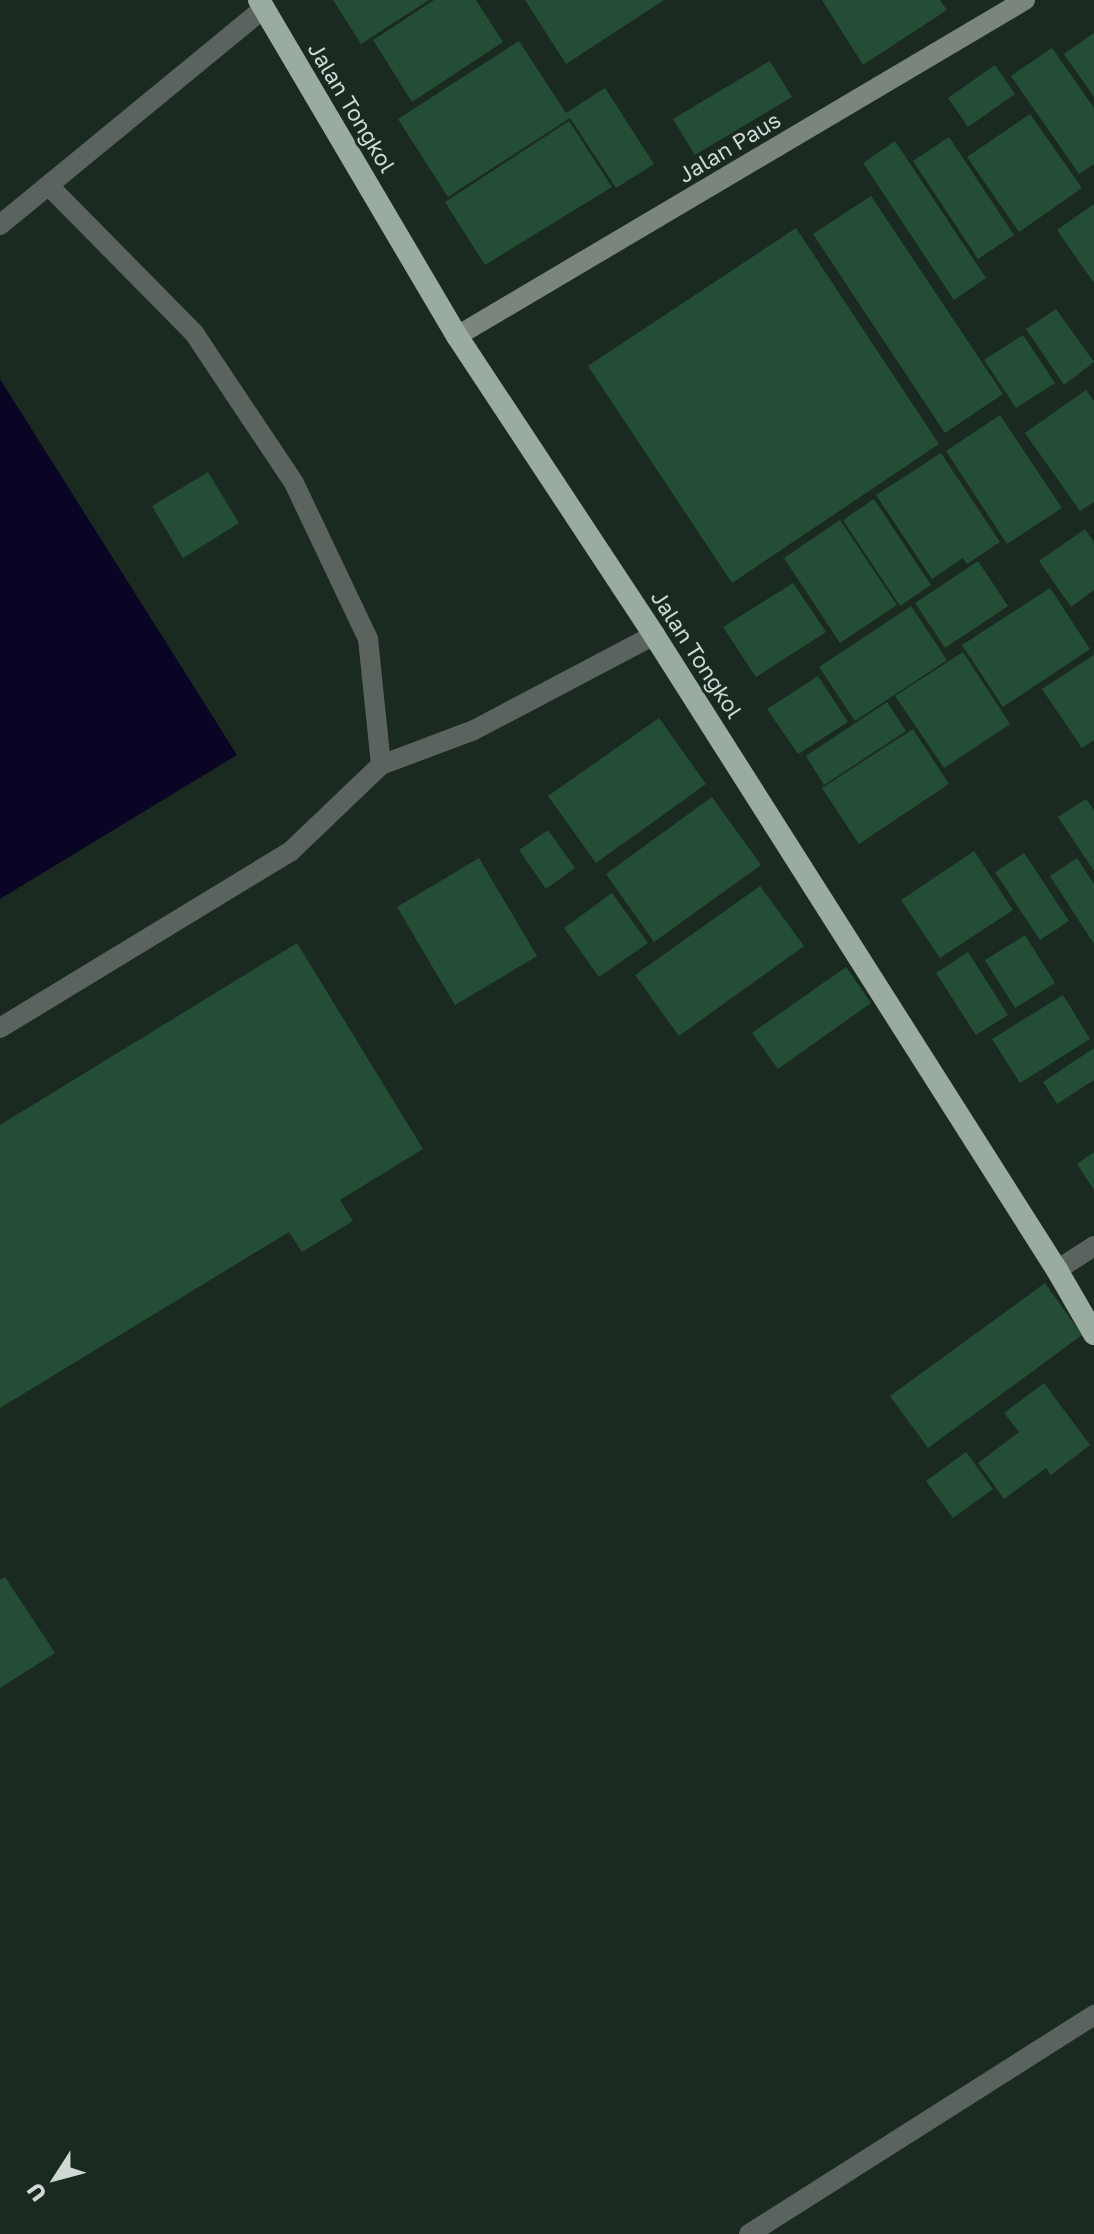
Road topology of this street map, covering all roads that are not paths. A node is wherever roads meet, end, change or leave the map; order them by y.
1 (1019, 2) edge
2 (262, 4) edge
3 (50, 187) junction
4 (0, 225) edge
5 (457, 336) junction
6 (654, 635) junction
7 (381, 765) junction
8 (0, 1028) edge
9 (1094, 1246) edge
10 (1057, 1270) junction
11 (1094, 1334) edge
12 (1094, 2015) edge
13 (749, 2234) edge

1 - 5 main road, Jalan Paus
2 - 3 street
2 - 5 highway, Jalan Tongkol
3 - 4 street
3 - 7 street
5 - 6 highway, Jalan Tongkol
6 - 7 street
6 - 10 highway, Jalan Tongkol
7 - 8 street
9 - 10 street
10 - 11 highway, Jalan Tongkol
12 - 13 street

